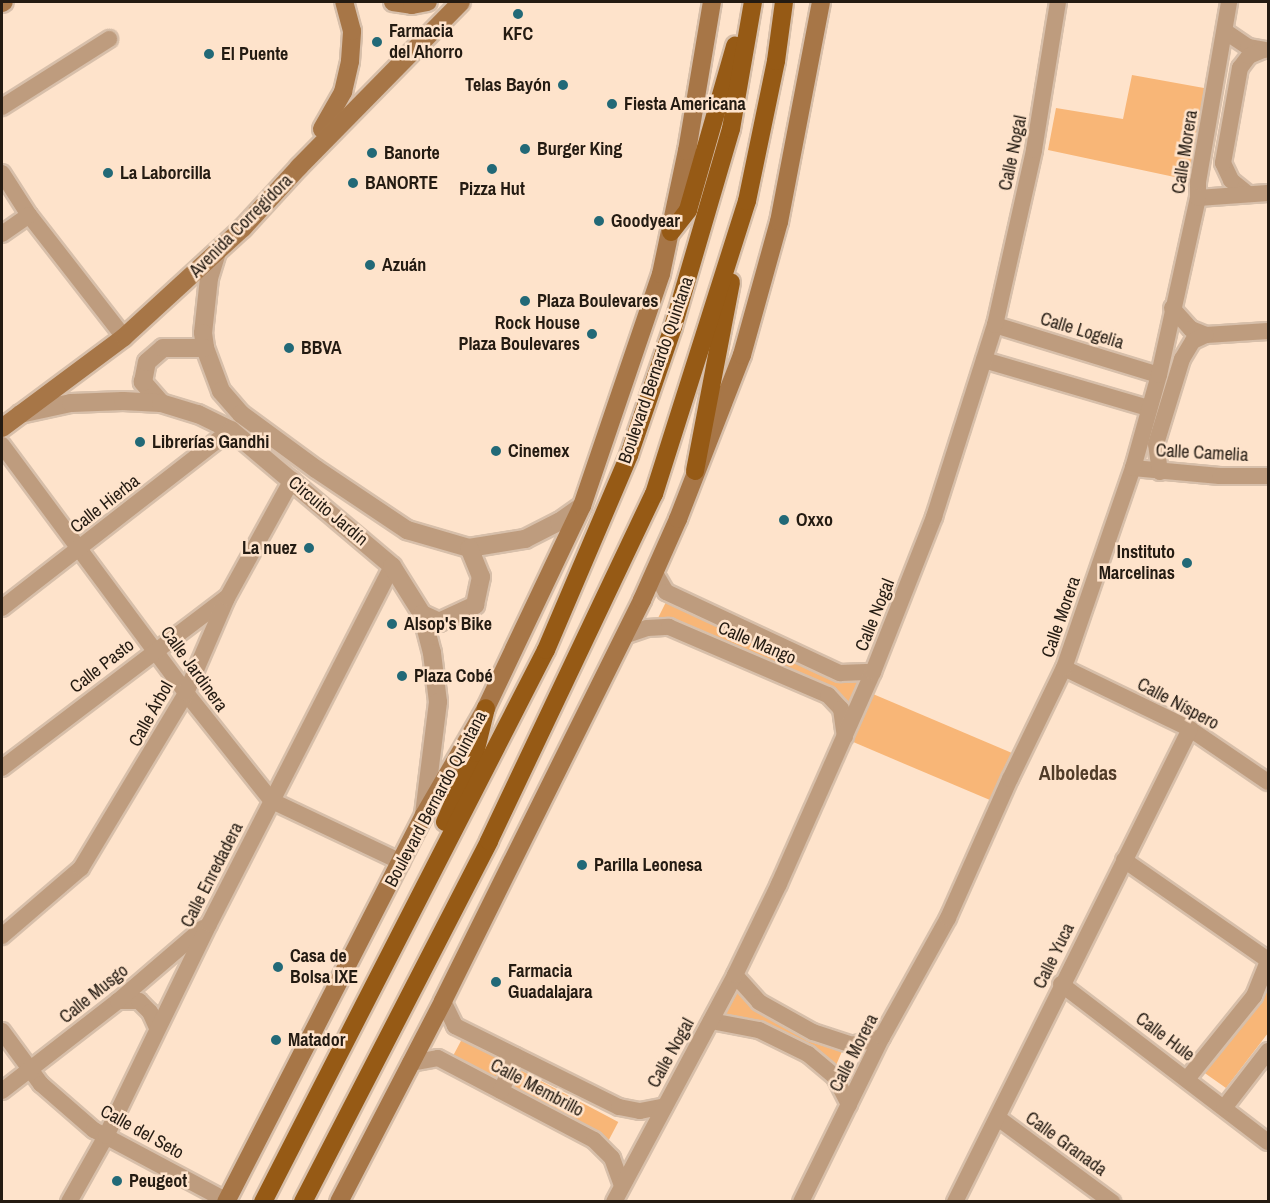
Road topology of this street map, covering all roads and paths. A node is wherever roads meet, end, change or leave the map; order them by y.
1 (344, 2) edge
2 (393, 2) edge
3 (428, 2) edge
4 (460, 2) edge
5 (712, 2) edge
6 (748, 2) edge
7 (753, 2) edge
8 (784, 2) edge
9 (821, 2) edge
10 (1058, 2) edge
11 (1229, 2) edge
12 (1226, 33) junction
13 (109, 39) dead end
14 (1266, 50) edge
15 (2, 107) edge
16 (322, 129) joint
17 (299, 167) junction
18 (2, 173) edge
19 (1269, 193) edge
20 (1248, 194) junction
21 (1198, 198) junction
22 (747, 201) junction
23 (29, 215) junction
24 (671, 232) junction
25 (2, 234) edge
26 (218, 252) junction
27 (1172, 308) junction
28 (995, 325) junction
29 (1269, 331) edge
30 (1206, 335) junction
31 (124, 338) junction
32 (205, 348) junction
33 (984, 360) junction
34 (1159, 375) junction
35 (160, 403) junction
36 (1148, 408) junction
37 (20, 414) junction
38 (2, 428) edge
39 (231, 430) junction
40 (2, 445) edge
41 (1133, 468) junction
42 (695, 471) junction
43 (1160, 472) junction
44 (1269, 476) edge
45 (292, 480) junction
46 (582, 506) junction
47 (81, 548) junction
48 (469, 548) junction
49 (392, 566) junction
50 (655, 573) junction
51 (227, 598) junction
52 (2, 608) edge
53 (422, 614) junction
54 (762, 634) junction
55 (624, 636) junction
56 (156, 650) junction
57 (750, 661) junction
58 (1065, 668) junction
59 (873, 672) junction
60 (186, 693) junction
61 (486, 708) junction
62 (1190, 729) junction
63 (845, 737) junction
64 (2, 768) edge
65 (1269, 782) edge
66 (272, 801) junction
67 (424, 815) junction
68 (1124, 860) junction
69 (400, 862) junction
70 (435, 865) junction
71 (209, 924) junction
72 (2, 936) edge
73 (1269, 961) edge
74 (735, 975) junction
75 (1061, 984) junction
76 (118, 1001) junction
77 (443, 1001) junction
78 (711, 1021) junction
79 (157, 1028) junction
80 (2, 1031) edge
81 (882, 1038) junction
82 (1269, 1051) edge
83 (516, 1056) junction
84 (410, 1063) junction
85 (31, 1068) junction
86 (1187, 1079) junction
87 (2, 1090) edge
88 (501, 1091) junction
89 (849, 1105) junction
90 (665, 1106) junction
91 (1224, 1108) junction
92 (998, 1118) junction
93 (106, 1136) junction
94 (1269, 1142) edge
95 (622, 1185) junction
96 (226, 1201) edge
97 (69, 1202) edge
98 (263, 1202) edge
99 (303, 1202) edge
100 (339, 1202) edge
101 (614, 1202) edge
102 (801, 1202) edge
103 (955, 1202) edge
104 (1112, 1202) edge

1 - 16 main road
2 - 3 main road
4 - 17 main road, Avenida Corregidora
5 - 24 main road, Boulevard Bernardo Quintana
6 - 24 main road
7 - 70 main road, Boulevard Bernardo Quintana
8 - 22 main road, Boulevard Bernardo Quintana
9 - 42 main road
10 - 28 street, Calle Nogal
11 - 12 street, Calle Morera
12 - 14 street
12 - 21 street, Calle Morera
13 - 15 street
14 - 20 street
16 - 17 street
17 - 26 main road, Avenida Corregidora
18 - 23 street
19 - 20 street
20 - 21 street
21 - 27 street, Calle Morera
22 - 42 main road
22 - 99 main road, Boulevard Bernardo Quintana
23 - 25 street
23 - 31 street
24 - 46 main road, Boulevard Bernardo Quintana
26 - 31 main road, Avenida Corregidora
26 - 32 street, Circuito Jardín
27 - 30 street
27 - 34 street, Calle Morera
28 - 33 street, Calle Nogal
28 - 34 street, Calle Logelia
29 - 30 street
30 - 43 street
31 - 37 main road, Avenida Corregidora
32 - 35 street
32 - 48 street, Circuito Jardín
33 - 36 street
33 - 59 street, Calle Nogal
34 - 36 street, Calle Morera
35 - 37 street, Circuito Jardín
35 - 39 street, Circuito Jardín
36 - 41 street, Calle Morera
37 - 38 main road, Avenida Corregidora
39 - 45 street, Circuito Jardín
39 - 47 street, Calle Hierba
40 - 47 street, Calle Jardinera
41 - 43 street, Calle Camelia
41 - 58 street, Calle Morera
42 - 50 main road
43 - 44 street, Calle Camelia
45 - 49 street, Circuito Jardín
45 - 51 street, Calle Árbol
46 - 48 street
46 - 61 main road, Boulevard Bernardo Quintana
47 - 52 street, Calle Hierba
47 - 56 street, Calle Jardinera
48 - 53 street
49 - 53 street, Circuito Jardín
49 - 66 street, Calle Enredadera
50 - 54 street, Calle Mango
50 - 55 main road
51 - 56 street, Calle Pasto
51 - 60 street, Calle Árbol
53 - 67 street, Circuito Jardín
54 - 57 street
54 - 59 street, Calle Mango
55 - 57 street, Calle Mango
55 - 77 main road
56 - 60 street, Calle Jardinera
56 - 64 street, Calle Pasto
57 - 63 street, Calle Mango
58 - 62 street, Calle Níspero
58 - 81 street, Calle Morera
59 - 63 street, Calle Nogal
60 - 66 street, Calle Jardinera
60 - 72 street, Calle Árbol
61 - 67 main road, Boulevard Bernardo Quintana
61 - 70 main road
62 - 65 street, Calle Níspero
62 - 68 street, Calle Yuca
63 - 74 street, Calle Nogal
66 - 69 street, Calle Jardinera
66 - 71 street, Calle Enredadera
67 - 69 main road, Boulevard Bernardo Quintana
68 - 73 street, Calle Hule
68 - 75 street, Calle Yuca
69 - 96 main road, Boulevard Bernardo Quintana
70 - 98 main road, Boulevard Bernardo Quintana
71 - 76 street, Calle Musgo
71 - 79 street, Calle Enredadera
73 - 86 street, Calle Hule
74 - 78 street, Calle Nogal
74 - 81 street
75 - 86 street, Calle Hule
75 - 92 street, Calle Yuca
76 - 79 street
76 - 85 street, Calle Musgo
77 - 83 street, Calle Membrillo
77 - 84 main road
78 - 89 street
78 - 90 street, Calle Nogal
79 - 93 street, Calle Enredadera
80 - 85 street, Calle del Seto
81 - 89 street, Calle Morera
82 - 91 street
83 - 88 street
83 - 90 street, Calle Membrillo
84 - 88 street, Calle Membrillo
84 - 100 main road
85 - 87 street, Calle Musgo
85 - 93 street, Calle del Seto
86 - 91 street
88 - 95 street, Calle Membrillo
89 - 102 street, Calle Morera
90 - 95 street, Calle Nogal
91 - 94 street
92 - 103 street, Calle Yuca
92 - 104 street, Calle Granada
93 - 96 street, Calle del Seto
93 - 97 street, Calle Enredadera
95 - 101 street, Calle Nogal

